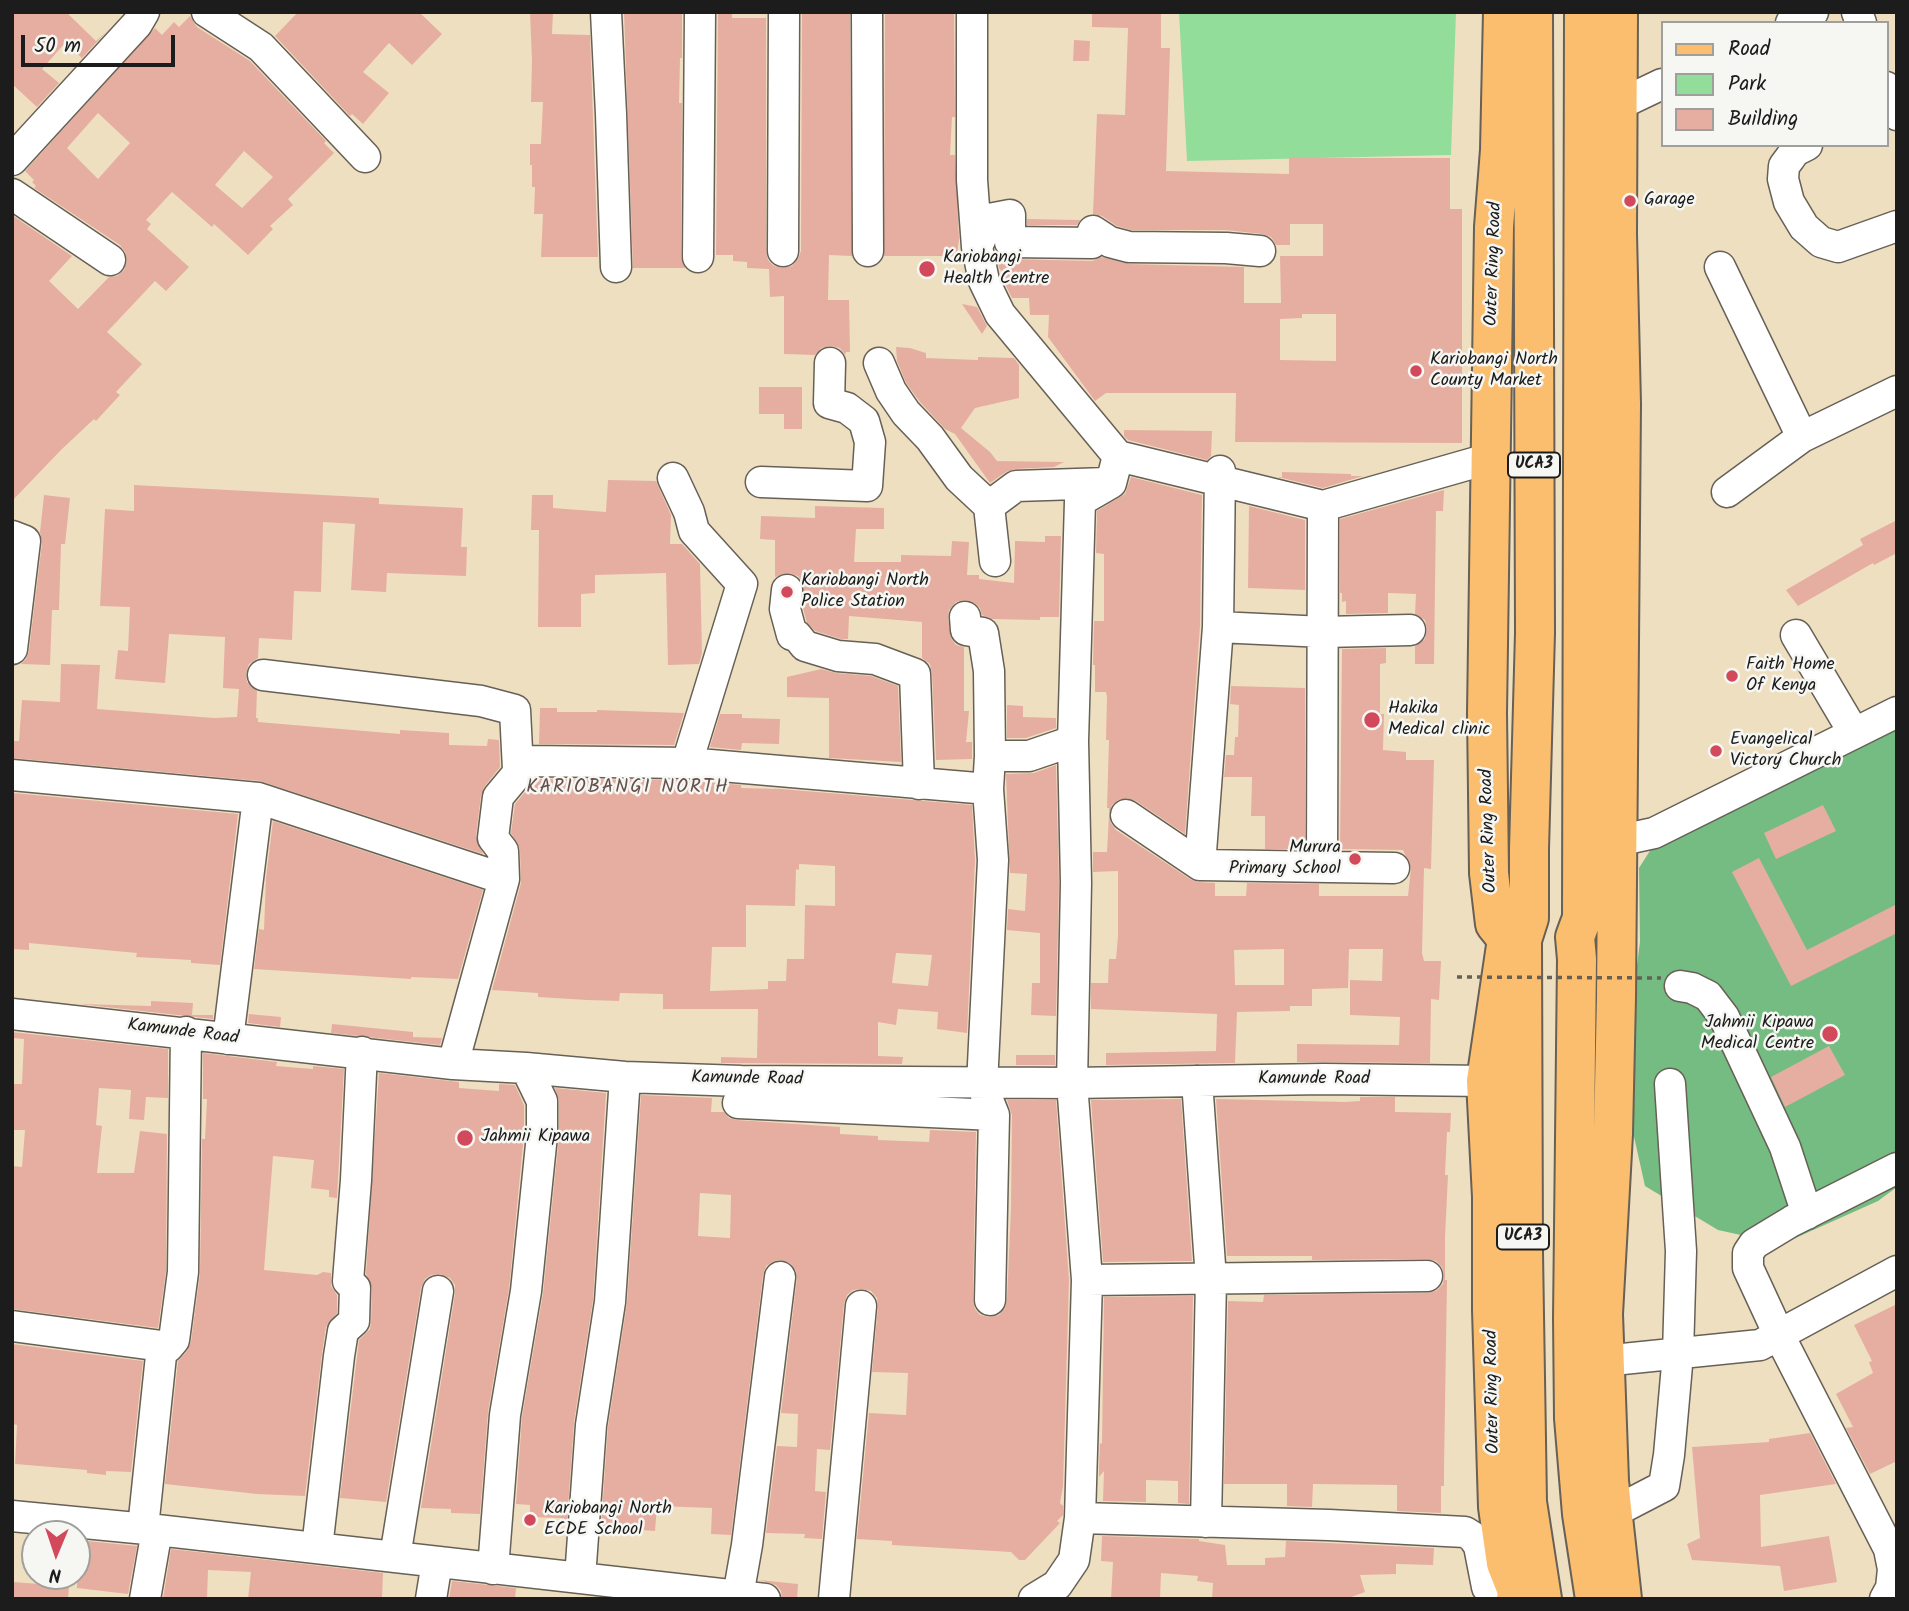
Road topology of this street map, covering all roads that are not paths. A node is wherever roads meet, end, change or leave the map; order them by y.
1 (207, 12) edge
2 (606, 12) edge
3 (700, 12) edge
4 (784, 12) edge
5 (867, 12) edge
6 (972, 12) edge
7 (1503, 12) edge
8 (1533, 12) edge
9 (1584, 12) edge
10 (1618, 12) edge
11 (1813, 12) edge
12 (136, 16) edge
13 (1795, 21) edge
14 (1660, 85) edge
15 (1618, 105) junction
16 (1803, 147) edge
17 (365, 157) dead end
18 (12, 160) edge
19 (12, 194) edge
20 (1897, 226) edge
21 (977, 247) junction
22 (783, 251) dead end
23 (868, 251) dead end
24 (1260, 251) dead end
25 (698, 257) dead end
26 (110, 260) dead end
27 (616, 267) dead end
28 (1720, 267) dead end
29 (830, 363) dead end
30 (878, 363) dead end
31 (1897, 391) edge
32 (1802, 438) junction
33 (1491, 458) junction
34 (1114, 469) junction
35 (1220, 471) dead end
36 (673, 478) dead end
37 (761, 482) dead end
38 (1727, 492) dead end
39 (989, 506) junction
40 (1322, 506) junction
41 (12, 536) edge
42 (996, 561) dead end
43 (788, 590) dead end
44 (965, 617) dead end
45 (1218, 627) junction
46 (1410, 631) dead end
47 (1324, 632) junction
48 (1796, 635) dead end
49 (12, 649) edge
50 (263, 675) dead end
51 (1897, 712) edge
52 (1854, 733) junction
53 (1073, 741) junction
54 (990, 755) junction
55 (687, 763) junction
56 (518, 770) junction
57 (12, 775) edge
58 (919, 784) junction
59 (988, 789) junction
60 (258, 798) junction
61 (1126, 815) dead end
62 (1617, 841) junction
63 (1200, 865) junction
64 (1322, 867) junction
65 (1394, 868) dead end
66 (504, 879) junction
67 (1513, 930) junction
68 (1670, 982) road end
69 (12, 1014) edge
70 (186, 1032) junction
71 (228, 1039) junction
72 (362, 1052) junction
73 (453, 1064) junction
74 (526, 1068) junction
75 (625, 1077) junction
76 (1197, 1081) junction
77 (1486, 1081) junction
78 (1072, 1083) junction
79 (1670, 1084) dead end
80 (738, 1103) dead end
81 (994, 1115) junction
82 (1897, 1168) edge
83 (1807, 1214) junction
84 (1897, 1271) edge
85 (1427, 1276) dead end
86 (780, 1277) dead end
87 (1211, 1279) junction
88 (1087, 1280) junction
89 (438, 1291) dead end
90 (990, 1300) dead end
91 (861, 1306) dead end
92 (12, 1326) edge
93 (1779, 1335) junction
94 (162, 1346) junction
95 (1678, 1354) junction
96 (1603, 1361) junction
97 (1494, 1426) junction
98 (1598, 1513) junction
99 (12, 1516) edge
100 (1080, 1518) junction
101 (1528, 1518) junction
102 (1206, 1522) junction
103 (150, 1529) junction
104 (317, 1548) junction
105 (395, 1556) junction
106 (437, 1562) junction
107 (493, 1569) junction
108 (580, 1578) junction
109 (1054, 1594) edge
110 (688, 1595) edge
111 (1525, 1596) edge
112 (752, 1597) edge
113 (145, 1599) edge
114 (431, 1599) edge
115 (834, 1599) edge
116 (1595, 1599) edge
117 (1622, 1599) edge
118 (1885, 1599) edge

1 - 17 street
2 - 27 street
3 - 25 street
4 - 22 street
5 - 23 street
6 - 21 street
7 - 33 main road, Outer Ring Road / UCA3
8 - 67 main road, Outer Ring Road / UCA3
9 - 98 main road, UCA3
10 - 15 main road, UCA3
11 - 13 street
12 - 18 street
14 - 15 street
15 - 62 main road, UCA3
16 - 20 street
19 - 26 street
21 - 24 street
21 - 34 street
28 - 32 street
29 - 37 street
30 - 39 street
31 - 32 street
32 - 38 street
33 - 40 street
33 - 67 main road, Outer Ring Road / UCA3
34 - 39 street
34 - 40 street
34 - 53 street
35 - 45 street
36 - 55 street
39 - 42 street
40 - 47 street
41 - 49 street
43 - 58 street
44 - 54 street
45 - 47 street
45 - 63 street
46 - 47 street
47 - 64 street
48 - 52 street
50 - 56 street
51 - 52 street
52 - 62 street
53 - 54 street
53 - 78 street
54 - 59 street
55 - 56 street
55 - 58 street
56 - 66 street
57 - 60 street
58 - 59 street
59 - 81 street
60 - 66 street
60 - 71 street
61 - 63 street
62 - 96 main road, UCA3
63 - 64 street
64 - 65 street
66 - 73 street
67 - 77 main road, Outer Ring Road / UCA3
67 - 101 main road, Outer Ring Road / UCA3
68 - 83 street
69 - 70 street, Kamunde Road
70 - 71 street, Kamunde Road
70 - 94 street
71 - 72 street, Kamunde Road
72 - 73 street, Kamunde Road
72 - 104 street
73 - 74 street, Kamunde Road
74 - 75 street, Kamunde Road
74 - 107 street
75 - 78 street, Kamunde Road
75 - 108 street
76 - 77 street, Kamunde Road
76 - 78 street, Kamunde Road
76 - 87 street
77 - 97 main road, Outer Ring Road / UCA3
78 - 88 street
79 - 95 street
80 - 81 street
81 - 90 street
82 - 83 street
83 - 93 street
84 - 93 street
85 - 87 street
86 - 112 street
87 - 88 street
87 - 102 street
88 - 100 street
89 - 105 street
91 - 115 street
92 - 94 street
93 - 95 street
93 - 118 street
94 - 103 street
95 - 96 street
95 - 98 street
96 - 98 main road, UCA3
97 - 101 main road
97 - 111 main road, Outer Ring Road / UCA3
98 - 116 main road, UCA3
98 - 117 main road, UCA3
99 - 103 street
100 - 102 street
100 - 109 street
101 - 111 main road, Outer Ring Road / UCA3
102 - 111 street
103 - 104 street
103 - 113 street
104 - 105 street
105 - 106 street
106 - 107 street
106 - 114 street
107 - 108 street
108 - 110 street
110 - 112 street

